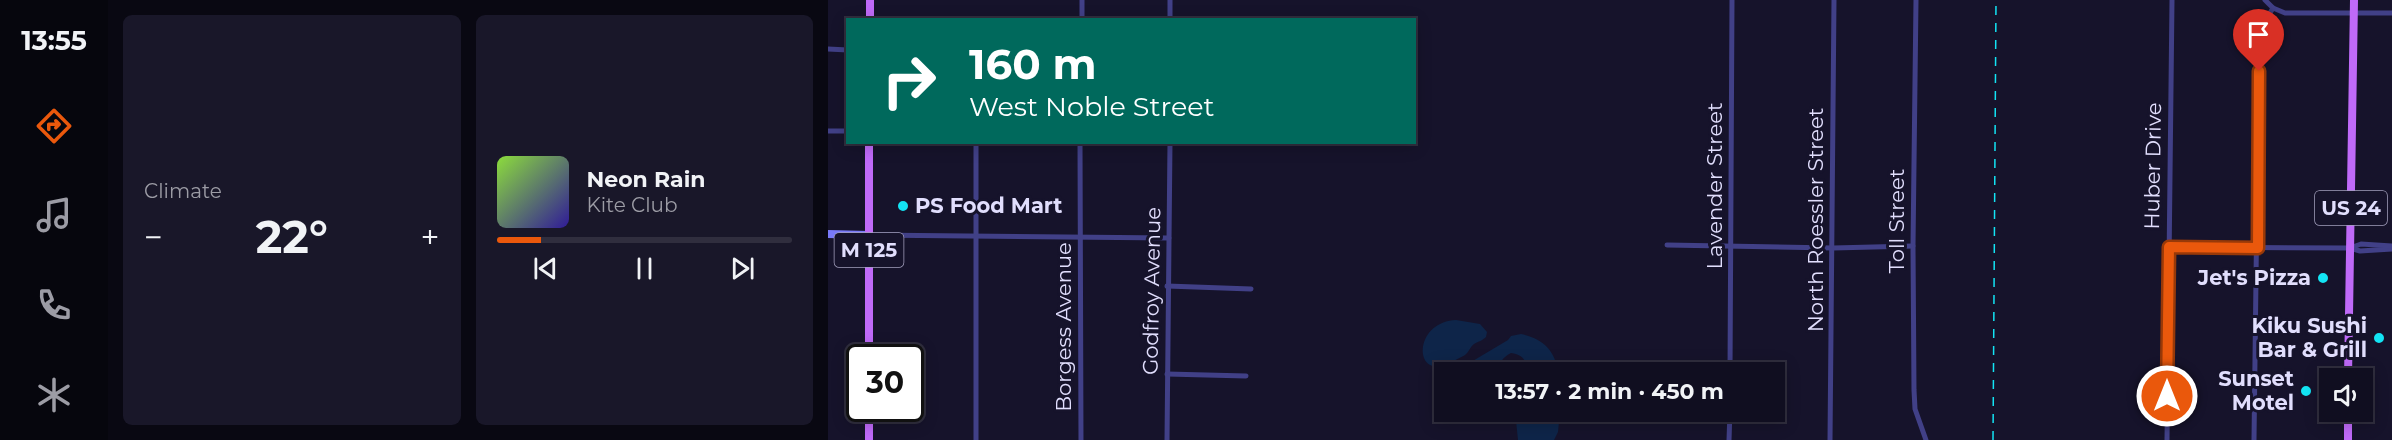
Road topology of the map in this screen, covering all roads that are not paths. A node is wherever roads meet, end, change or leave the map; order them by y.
1 (870, 0) edge
2 (1082, 0) edge
3 (1170, 0) edge
4 (1732, 0) edge
5 (1834, 0) edge
6 (1916, 0) edge
7 (2172, 0) edge
8 (2265, 0) edge
9 (2354, 0) edge
10 (2274, 8) junction
11 (2354, 13) junction
12 (2392, 13) edge
13 (870, 18) edge
14 (1082, 18) edge
15 (1170, 18) edge
16 (828, 49) edge
17 (846, 50) edge
18 (828, 131) edge
19 (846, 131) edge
20 (869, 144) edge
21 (976, 144) edge
22 (1080, 144) edge
23 (1170, 144) edge
24 (828, 234) edge
25 (869, 235) junction
26 (976, 236) junction
27 (1169, 238) junction
28 (1081, 239) junction
29 (1667, 245) dead end
30 (1732, 246) junction
31 (1913, 246) junction
32 (2169, 247) junction
33 (1833, 248) junction
34 (2258, 248) junction
35 (2350, 248) junction
36 (2392, 248) edge
37 (1167, 286) junction
38 (1251, 288) dead end
39 (869, 344) edge
40 (1730, 362) edge
41 (2348, 368) edge
42 (1167, 374) junction
43 (1246, 376) dead end
44 (869, 422) edge
45 (1730, 422) edge
46 (2348, 422) edge
47 (869, 440) edge
48 (976, 440) edge
49 (1081, 440) edge
50 (1167, 440) edge
51 (1729, 440) edge
52 (1830, 440) edge
53 (1926, 440) edge
54 (2167, 440) edge
55 (2254, 440) edge
56 (2348, 440) edge

1 - 13 main road
2 - 14 street
3 - 15 street
4 - 30 street, Lavender Street
5 - 33 street, North Roessler Street
6 - 31 street, Toll Street
7 - 32 street, Huber Drive
8 - 10 street
9 - 11 main road, US 24
10 - 11 street
10 - 34 street
11 - 12 street
11 - 35 main road, US 24
16 - 17 street
18 - 19 street
20 - 25 main road, M 125
21 - 26 street
22 - 28 street, Borgess Avenue
23 - 27 street, Godfroy Avenue
24 - 25 street
25 - 26 street
25 - 39 main road, M 125
26 - 28 street
26 - 48 street
27 - 28 street
27 - 37 street, Godfroy Avenue
28 - 49 street, Borgess Avenue
29 - 30 street
30 - 33 street
30 - 40 street, Lavender Street
31 - 33 street
31 - 53 street, Toll Street
32 - 34 street
32 - 54 street, Huber Drive
33 - 52 street, North Roessler Street
34 - 35 street
34 - 55 street
35 - 36 street
35 - 41 main road, US 24
37 - 38 street
37 - 42 street, Godfroy Avenue
42 - 43 street
42 - 50 street, Godfroy Avenue
44 - 47 main road
45 - 51 street
46 - 56 main road

